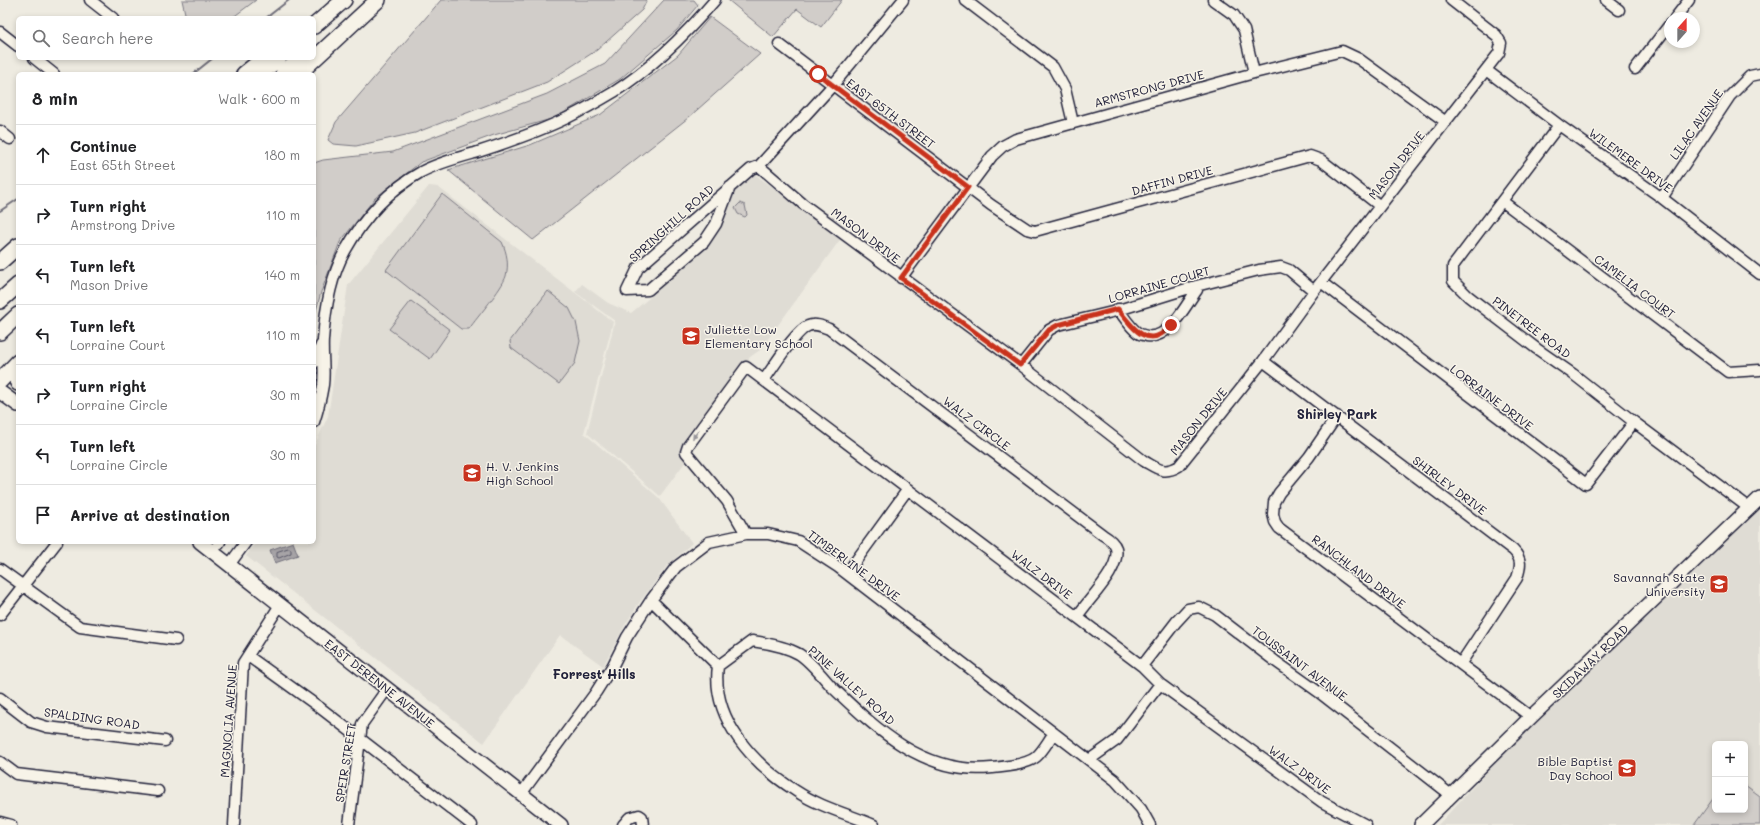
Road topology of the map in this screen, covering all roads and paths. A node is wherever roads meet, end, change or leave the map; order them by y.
1 (90, 0) edge
2 (340, 0) edge
3 (344, 0) edge
4 (367, 0) edge
5 (378, 0) edge
6 (715, 0) edge
7 (903, 0) edge
8 (965, 0) edge
9 (1213, 0) edge
10 (1451, 0) edge
11 (1606, 0) edge
12 (1689, 0) edge
13 (1619, 10) dead end
14 (1680, 12) edge
15 (110, 16) edge
16 (316, 18) edge
17 (316, 24) edge
18 (0, 32) edge
19 (1664, 32) edge
20 (16, 44) edge
21 (779, 44) dead end
22 (316, 45) edge
23 (316, 57) edge
24 (36, 60) edge
25 (262, 60) edge
26 (276, 60) edge
27 (299, 60) edge
28 (313, 60) edge
29 (1635, 69) dead end
30 (1486, 70) junction
31 (52, 72) edge
32 (246, 72) edge
33 (262, 72) edge
34 (285, 72) edge
35 (300, 72) edge
36 (1254, 73) junction
37 (1760, 74) edge
38 (833, 85) junction
39 (1446, 122) junction
40 (1073, 123) junction
41 (1559, 124) junction
42 (0, 131) edge
43 (10, 139) dead end
44 (759, 166) junction
45 (730, 187) junction
46 (968, 187) junction
47 (1662, 198) junction
48 (1502, 201) junction
49 (1380, 206) junction
50 (16, 248) edge
51 (0, 262) edge
52 (1760, 274) edge
53 (901, 278) junction
54 (1196, 286) junction
55 (1318, 286) junction
56 (16, 287) edge
57 (0, 302) edge
58 (1118, 309) junction
59 (16, 317) edge
60 (0, 332) edge
61 (323, 341) junction
62 (316, 358) edge
63 (1264, 361) junction
64 (16, 364) edge
65 (1020, 365) junction
66 (1760, 370) edge
67 (764, 380) junction
68 (0, 381) edge
69 (0, 392) edge
70 (16, 404) edge
71 (316, 414) edge
72 (1337, 416) junction
73 (1634, 422) junction
74 (908, 489) junction
75 (1760, 498) edge
76 (1749, 508) junction
77 (746, 534) junction
78 (55, 544) edge
79 (206, 544) edge
80 (245, 544) edge
81 (216, 547) edge
82 (229, 565) junction
83 (0, 569) edge
84 (846, 573) junction
85 (22, 586) junction
86 (651, 600) junction
87 (280, 605) junction
88 (0, 615) edge
89 (1077, 617) junction
90 (176, 640) dead end
91 (248, 656) junction
92 (1461, 663) junction
93 (718, 666) junction
94 (1142, 666) junction
95 (1160, 684) junction
96 (387, 688) junction
97 (0, 698) edge
98 (1531, 717) junction
99 (1054, 733) junction
100 (360, 740) junction
101 (165, 741) dead end
102 (1089, 760) junction
103 (0, 762) edge
104 (158, 791) dead end
105 (521, 794) junction
106 (1451, 795) junction
107 (0, 822) edge
108 (11, 825) edge
109 (234, 825) edge
110 (350, 825) edge
111 (472, 825) edge
112 (561, 825) edge
113 (623, 825) edge
114 (643, 825) edge
115 (872, 825) edge
116 (1150, 825) edge
117 (1366, 825) edge
118 (1421, 825) edge

1 - 15 street
2 - 16 highway
3 - 17 highway
4 - 22 highway
5 - 23 highway
6 - 61 street
7 - 38 street, SPRINGHILL ROAD
8 - 40 street
9 - 36 street
10 - 30 street, MASON DRIVE
11 - 13 street
12 - 14 street
18 - 20 street
19 - 29 street
21 - 38 street, EAST 65TH STREET
24 - 31 street
25 - 32 highway
26 - 33 highway
27 - 34 highway
28 - 35 highway
30 - 39 street, MASON DRIVE
30 - 41 street, WILEMERE DRIVE
36 - 39 street, ARMSTRONG DRIVE
36 - 40 street, ARMSTRONG DRIVE
37 - 47 street, LILAC AVENUE
38 - 44 street, SPRINGHILL ROAD
38 - 46 street, EAST 65TH STREET
39 - 49 street, MASON DRIVE
40 - 46 street, ARMSTRONG DRIVE
41 - 47 street, WILEMERE DRIVE
41 - 48 street, PINETREE ROAD
42 - 43 street
44 - 45 street, SPRINGHILL ROAD
44 - 53 street, MASON DRIVE
45 - 45 street, SPRINGHILL ROAD
46 - 49 street, DAFFIN DRIVE
46 - 53 street, ARMSTRONG DRIVE
47 - 52 street, WILEMERE DRIVE
48 - 66 street, CAMELIA COURT
48 - 73 street, PINETREE ROAD
49 - 55 street, MASON DRIVE
50 - 51 highway
53 - 65 street, MASON DRIVE
54 - 55 street, LORRAINE COURT
54 - 58 street, LORRAINE COURT
54 - 58 street
55 - 63 street, MASON DRIVE
55 - 73 street, LORRAINE DRIVE
56 - 57 highway
58 - 65 street, LORRAINE COURT
59 - 60 highway
61 - 62 street
61 - 71 street
63 - 65 street, MASON DRIVE
63 - 72 street, SHIRLEY DRIVE
64 - 68 highway
67 - 74 street, WALZ DRIVE
67 -> 77 street, WALZ DRIVE
67 - 89 street, WALZ CIRCLE
69 - 70 main road
72 - 92 street, SHIRLEY DRIVE
72 - 92 street, RANCHLAND DRIVE
73 - 76 street, PINETREE ROAD
74 - 84 street
74 - 89 street, WALZ DRIVE
75 - 76 main road, SKIDAWAY ROAD
76 - 98 main road, SKIDAWAY ROAD
77 - 84 street, TIMBERLINE DRIVE
77 - 86 street, TIMBERLINE DRIVE
78 - 85 street
79 - 81 main road, EAST DERENNE AVENUE
80 - 82 street
81 - 82 main road, EAST DERENNE AVENUE
82 - 87 main road, EAST DERENNE AVENUE
83 - 85 street
84 - 99 street, TIMBERLINE DRIVE
85 - 88 street
85 - 90 street
86 - 93 street
86 - 105 street, TIMBERLINE DRIVE
87 - 91 street, MAGNOLIA AVENUE
87 - 96 main road, EAST DERENNE AVENUE
89 - 94 street, WALZ DRIVE
91 - 100 street
91 - 109 street, MAGNOLIA AVENUE
92 - 98 street, RANCHLAND DRIVE
93 - 99 street, PINE VALLEY ROAD
93 - 115 street
94 - 95 street, WALZ DRIVE
94 - 106 street, TOUSSAINT AVENUE
95 - 102 street
95 - 117 street, WALZ DRIVE
96 - 100 street, SPEIR STREET
96 - 105 main road, EAST DERENNE AVENUE
97 - 101 street, SPALDING ROAD
98 - 106 main road, SKIDAWAY ROAD
99 - 102 street, TIMBERLINE DRIVE
100 - 110 street, SPEIR STREET
100 - 111 street
102 - 116 street, TIMBERLINE DRIVE
103 - 104 street
105 - 112 main road, EAST DERENNE AVENUE
106 - 118 main road, SKIDAWAY ROAD
107 - 108 street
113 - 114 street

